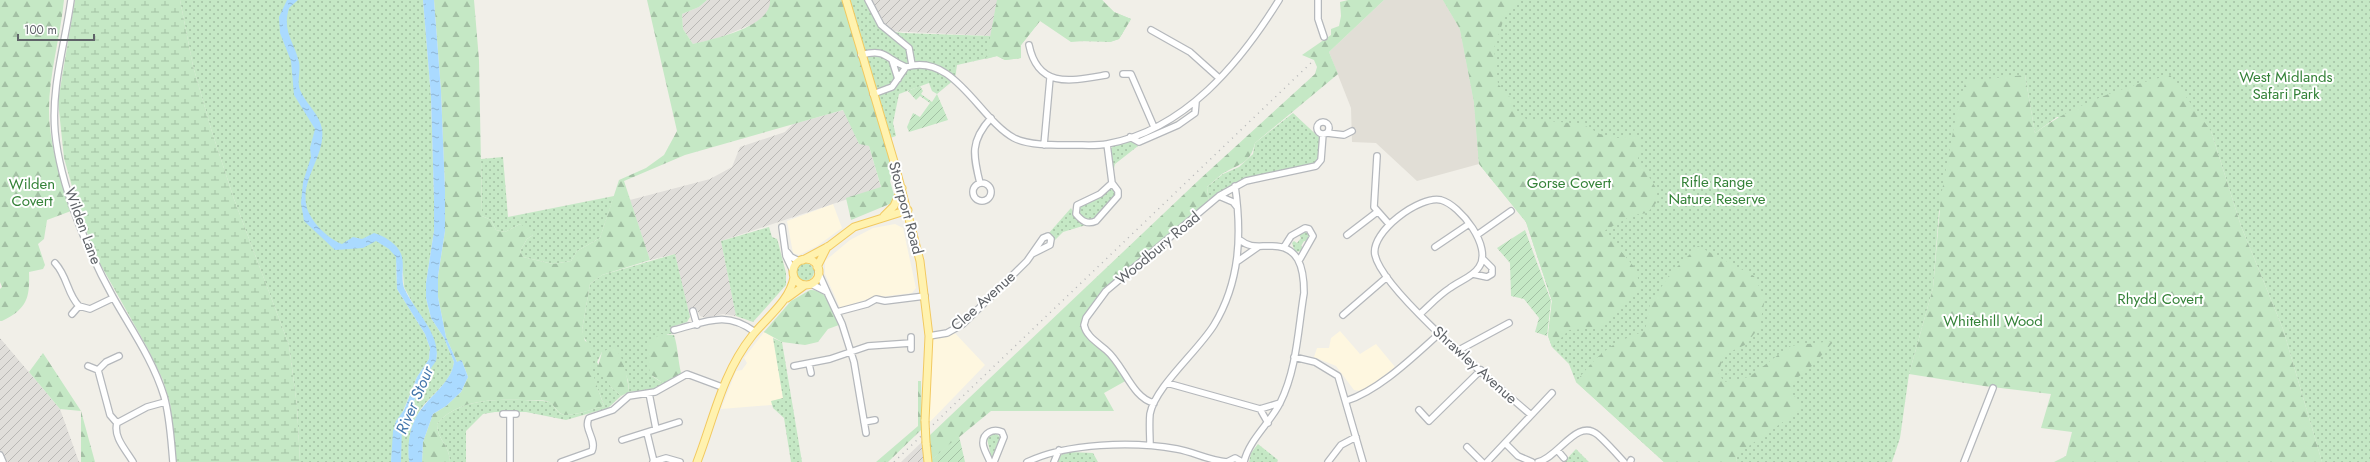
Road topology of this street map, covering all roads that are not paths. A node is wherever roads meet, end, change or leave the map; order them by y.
1 (71, 0) edge
2 (846, 0) edge
3 (868, 0) edge
4 (1279, 0) edge
5 (1318, 0) edge
6 (1151, 30) dead end
7 (1324, 37) dead end
8 (1029, 45) dead end
9 (861, 55) junction
10 (892, 59) junction
11 (909, 66) junction
12 (1123, 74) dead end
13 (1106, 75) dead end
14 (1050, 78) junction
15 (1219, 78) junction
16 (898, 79) junction
17 (873, 94) junction
18 (1196, 102) junction
19 (991, 118) junction
20 (1154, 127) junction
21 (1352, 131) dead end
22 (1130, 137) junction
23 (1107, 144) junction
24 (1044, 145) junction
25 (1377, 156) dead end
26 (980, 183) dead end
27 (1112, 183) junction
28 (1235, 186) junction
29 (902, 188) junction
30 (1219, 196) junction
31 (1238, 208) junction
32 (908, 210) junction
33 (1511, 211) dead end
34 (1377, 212) junction
35 (884, 216) junction
36 (1389, 224) junction
37 (1469, 224) junction
38 (782, 227) dead end
39 (1347, 235) dead end
40 (1478, 235) junction
41 (1240, 240) junction
42 (829, 246) junction
43 (1258, 247) junction
44 (1284, 247) junction
45 (1435, 248) dead end
46 (786, 250) junction
47 (1032, 254) dead end
48 (1483, 259) junction
49 (801, 260) junction
50 (1300, 260) junction
51 (1238, 261) junction
52 (55, 263) dead end
53 (817, 269) junction
54 (793, 274) junction
55 (1473, 274) junction
56 (1387, 278) junction
57 (808, 284) junction
58 (827, 292) junction
59 (925, 296) junction
60 (113, 298) junction
61 (785, 299) junction
62 (79, 306) junction
63 (693, 311) dead end
64 (837, 312) junction
65 (72, 314) dead end
66 (1420, 314) junction
67 (1343, 315) dead end
68 (1509, 323) dead end
69 (697, 325) junction
70 (674, 330) dead end
71 (755, 332) junction
72 (1440, 333) junction
73 (929, 336) junction
74 (911, 343) dead end
75 (1459, 350) junction
76 (851, 351) junction
77 (119, 356) dead end
78 (1294, 357) junction
79 (809, 364) junction
80 (88, 366) dead end
81 (794, 366) dead end
82 (98, 370) junction
83 (1481, 370) junction
84 (810, 373) dead end
85 (1167, 384) junction
86 (722, 387) junction
87 (1993, 388) dead end
88 (649, 393) junction
89 (1552, 393) dead end
90 (1346, 401) junction
91 (165, 402) junction
92 (1154, 403) junction
93 (1280, 404) junction
94 (1260, 409) junction
95 (1418, 410) dead end
96 (503, 414) dead end
97 (1531, 415) junction
98 (874, 420) dead end
99 (678, 422) dead end
100 (864, 422) junction
101 (117, 423) junction
102 (1268, 423) junction
103 (656, 429) junction
104 (647, 433) junction
105 (866, 433) dead end
106 (1356, 437) junction
107 (622, 440) dead end
108 (1505, 443) junction
109 (1150, 445) junction
110 (1467, 447) dead end
111 (1059, 450) junction
112 (1558, 451) junction
113 (1564, 458) dead end
114 (1241, 461) edge
115 (132, 462) edge
116 (173, 462) edge
117 (510, 462) edge
118 (561, 462) edge
119 (654, 462) edge
120 (680, 462) edge
121 (697, 462) edge
122 (928, 462) edge
123 (990, 462) edge
124 (994, 462) edge
125 (1027, 462) edge
126 (1054, 462) edge
127 (1219, 462) edge
128 (1227, 462) edge
129 (1328, 462) edge
130 (1363, 462) edge
131 (1482, 462) edge
132 (1487, 462) edge
133 (1526, 462) edge
134 (1532, 462) edge
135 (1538, 462) edge
136 (1624, 462) edge
137 (1964, 462) edge

1 - 60 street, Wilden Lane
2 - 9 main road, Stourport Road
3 - 11 street
4 - 15 street
5 - 7 street
6 - 15 street
8 - 14 street
9 - 10 street
9 - 17 main road, Stourport Road
10 - 11 street
10 - 16 street
11 - 16 street
11 - 19 street
12 - 20 street
13 - 14 street
14 - 24 street
15 - 18 street
16 - 17 street
17 - 29 main road, Stourport Road
18 - 20 street
18 - 22 street
19 - 24 street
19 - 26 street
20 - 22 street
21 - 28 street, Woodbury Road
22 - 23 street
23 - 24 street
23 - 27 street
25 - 34 street
27 - 27 street
28 - 30 street, Woodbury Road
28 - 31 street
29 - 32 main road, Stourport Road
29 - 35 main road
30 - 31 street
30 - 92 street, Woodbury Road
31 - 41 street
32 - 35 main road
32 - 59 main road, Stourport Road
33 - 40 street
34 - 36 street
34 - 39 street
35 - 42 main road
36 - 37 street
36 - 56 street
37 - 40 street
37 - 45 street
38 - 46 street
40 - 48 street
41 - 43 street
41 - 51 street
42 - 49 main road
42 - 53 main road
43 - 44 street
43 - 51 street
44 - 50 street
44 - 50 street
46 - 49 street
46 - 54 street
47 - 73 street, Clee Avenue
48 - 55 street
48 - 55 street
49 - 53 main road
49 - 54 main road
50 - 78 street
51 - 85 street
52 - 62 street
53 - 57 main road
53 - 58 street
54 - 57 main road
54 - 61 main road
55 - 66 street
56 - 66 street
56 - 67 street
57 - 58 street
57 - 61 main road
58 - 64 street
59 - 64 street
59 - 73 main road, Stourport Road
60 - 62 street
60 - 91 street, Wilden Lane
61 - 71 main road
62 - 65 street
63 - 69 street
64 - 76 street
66 - 72 street, Shrawley Avenue
68 - 75 street
69 - 70 street
69 - 71 street
71 - 86 main road
72 - 75 street, Shrawley Avenue
72 - 90 street
73 - 122 main road, Stourport Road, bridge
74 - 76 street
75 - 83 street, Shrawley Avenue
76 - 79 street
76 - 100 street
77 - 82 street
78 - 90 street
78 - 93 street
79 - 81 street
79 - 84 street
80 - 82 street
82 - 101 street
83 - 95 street
83 - 97 street, Shrawley Avenue
85 - 92 street
85 - 94 street
86 - 88 street
86 - 121 main road
87 - 137 street
88 - 103 street
88 - 118 street
89 - 97 street
90 - 106 street
91 - 101 street
91 - 116 street, Wilden Lane
92 - 109 street
93 - 94 street
93 - 102 street
94 - 102 street
96 - 117 street
97 - 108 street
98 - 100 street
99 - 103 street
100 - 105 street
101 - 115 street
102 - 114 street
103 - 104 street
104 - 107 street
104 - 119 street
106 - 129 street
106 - 130 street
108 - 132 street
108 - 133 street
109 - 111 street
109 - 127 street
110 - 131 street
111 - 125 street
111 - 126 street
112 - 113 street
112 - 135 street
112 - 136 street
114 - 128 street
119 - 120 street
123 - 124 street
127 - 128 street
133 - 134 street

